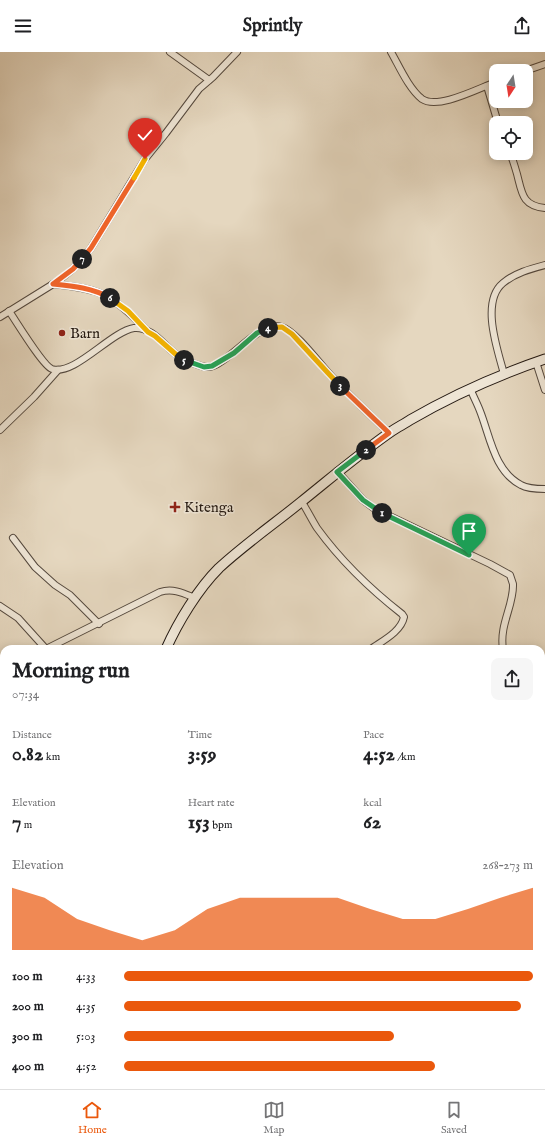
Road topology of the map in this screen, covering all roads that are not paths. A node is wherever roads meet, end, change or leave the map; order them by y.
1 (170, 52) edge
2 (237, 52) edge
3 (391, 52) edge
4 (545, 64) edge
5 (533, 68) edge
6 (209, 80) junction
7 (487, 86) joint
8 (496, 116) edge
9 (512, 160) edge
10 (545, 208) edge
11 (545, 265) edge
12 (53, 284) junction
13 (9, 311) junction
14 (0, 317) edge
15 (148, 332) junction
16 (541, 361) edge
17 (58, 370) junction
18 (504, 374) junction
19 (470, 388) junction
20 (545, 390) edge
21 (0, 430) edge
22 (389, 433) junction
23 (337, 472) junction
24 (545, 489) edge
25 (302, 502) junction
26 (13, 538) dead end
27 (195, 598) junction
28 (0, 606) edge
29 (99, 624) junction
30 (42, 645) edge
31 (54, 645) edge
32 (168, 645) edge
33 (377, 645) edge
34 (503, 645) edge

1 - 6 street
2 - 6 street
3 - 7 street
4 - 5 street
6 - 12 street
7 - 8 street
9 - 10 street
11 - 18 street
12 - 13 street
12 - 15 street
13 - 14 street
13 - 17 street
15 - 17 street
15 - 22 street
16 - 18 main road
16 - 20 street
17 - 21 street
18 - 19 main road
19 - 22 main road
19 - 24 street
22 - 23 main road
23 - 25 main road
23 - 34 street
25 - 27 main road
25 - 33 street
26 - 29 street
27 - 29 street
27 - 32 main road
28 - 30 street
29 - 31 street

